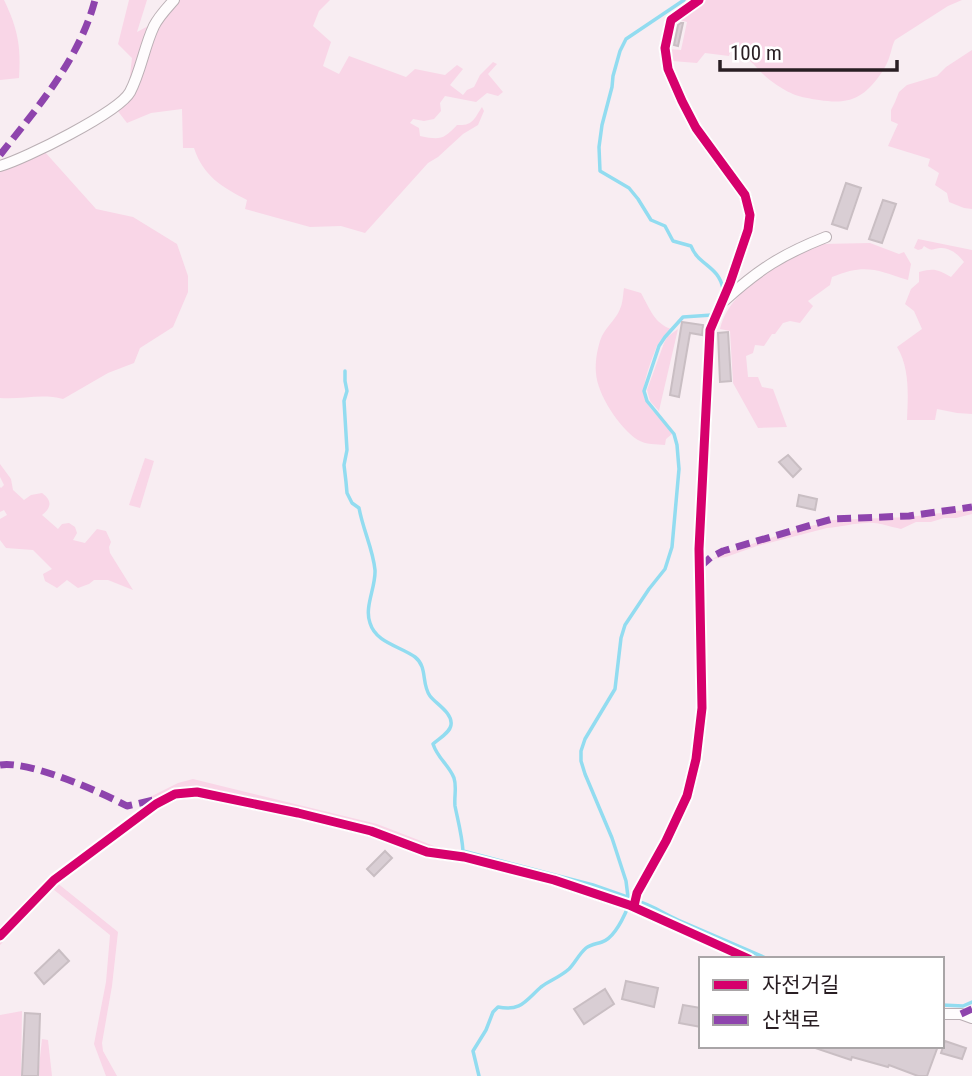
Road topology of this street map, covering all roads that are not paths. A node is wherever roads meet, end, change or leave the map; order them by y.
1 (174, 0) edge
2 (699, 0) edge
3 (0, 166) edge
4 (825, 237) dead end
5 (723, 302) junction
6 (634, 906) junction
7 (0, 936) edge
8 (745, 957) edge
9 (944, 1013) edge
10 (972, 1018) edge

1 - 3 street
2 - 5 street
4 - 5 street
5 - 6 street
6 - 7 street
6 - 8 street
9 - 10 street

